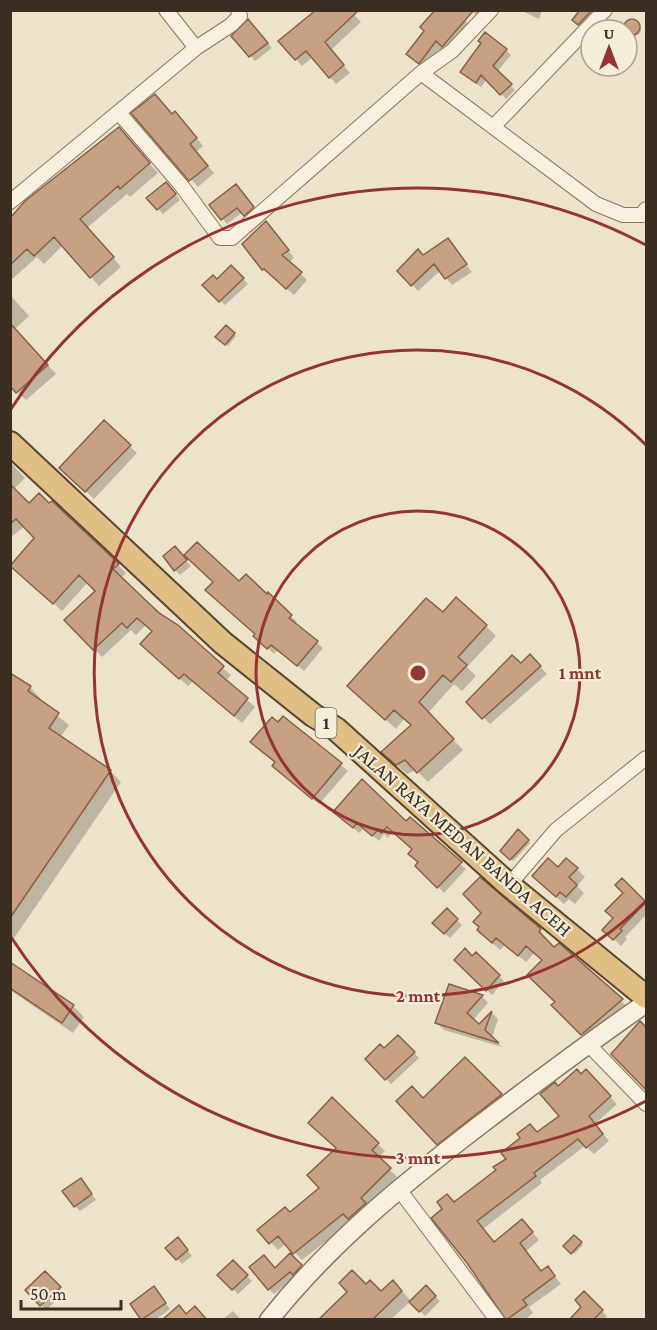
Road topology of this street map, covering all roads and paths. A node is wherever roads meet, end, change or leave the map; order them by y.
1 (166, 10) edge
2 (491, 10) edge
3 (605, 10) edge
4 (241, 12) edge
5 (196, 48) junction
6 (421, 73) junction
7 (120, 114) junction
8 (493, 127) junction
9 (10, 202) edge
10 (646, 209) edge
11 (10, 444) edge
12 (646, 758) edge
13 (509, 885) junction
14 (644, 993) edge
15 (588, 1044) junction
16 (646, 1104) edge
17 (398, 1188) junction
18 (269, 1320) edge
19 (496, 1320) edge

1 - 5 street
2 - 6 street
3 - 8 street
4 - 5 street
5 - 7 street
6 - 7 street
6 - 8 street
7 - 9 street
8 - 10 street
11 - 13 highway, JALAN RAYA MEDAN BANDA ACEH / 1
12 - 13 street
13 - 14 highway, JALAN RAYA MEDAN BANDA ACEH / 1
14 - 15 street
15 - 16 street
15 - 17 street
17 - 18 street
17 - 19 street

